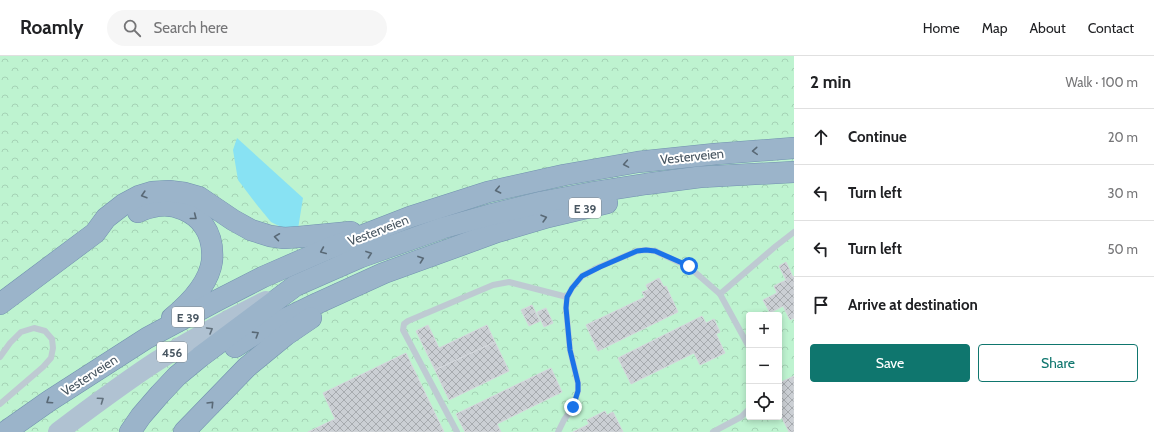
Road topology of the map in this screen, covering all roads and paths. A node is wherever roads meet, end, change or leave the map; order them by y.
1 (794, 148) edge
2 (794, 172) edge
3 (794, 177) edge
4 (385, 227) junction
5 (794, 232) edge
6 (95, 233) junction
7 (384, 273) junction
8 (295, 286) junction
9 (720, 294) junction
10 (567, 297) junction
11 (0, 304) edge
12 (147, 338) junction
13 (746, 342) edge
14 (0, 357) edge
15 (0, 404) edge
16 (746, 412) edge
17 (5, 432) edge
18 (58, 432) edge
19 (130, 432) edge
20 (142, 432) edge
21 (184, 432) edge
22 (457, 432) edge
23 (558, 432) edge
24 (713, 432) edge

1 -> 4 highway, Vesterveien / E 39
8 -> 2 highway, Vesterveien / E 39
7 -> 3 highway, E 39
4 -> 6 highway, E 39
4 -> 12 highway, Vesterveien / E 39
5 - 9 lane
6 - 11 highway, E 39
6 -> 12 highway, E 39
20 -> 7 highway, E 39
21 -> 7 highway, E 39
18 -> 8 main road, Vesterveien / 456
8 - 19 highway, Vesterveien / E 39
9 - 10 lane
9 - 13 lane
10 - 22 lane
10 - 23 lane
12 -> 17 highway, Vesterveien / E 39
14 - 15 lane
16 - 24 lane

